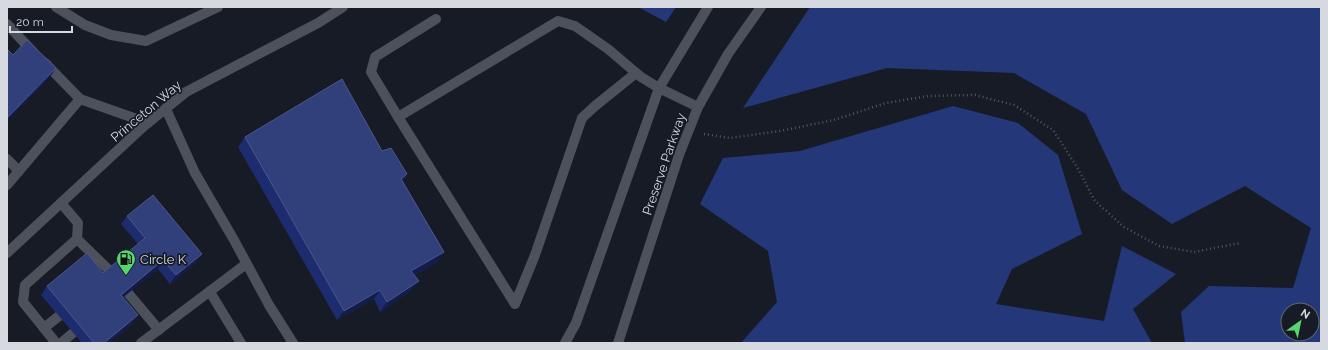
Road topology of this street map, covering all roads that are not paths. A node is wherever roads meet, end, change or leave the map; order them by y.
1 (56, 7) edge
2 (218, 7) edge
3 (343, 7) edge
4 (708, 7) edge
5 (761, 7) edge
6 (436, 20) dead end
7 (7, 24) edge
8 (636, 73) junction
9 (659, 88) junction
10 (80, 100) junction
11 (698, 107) junction
12 (166, 109) junction
13 (398, 117) junction
14 (148, 123) junction
15 (7, 159) edge
16 (19, 171) junction
17 (7, 185) edge
18 (61, 203) junction
19 (77, 239) junction
20 (7, 253) edge
21 (246, 264) junction
22 (110, 271) edge
23 (210, 292) junction
24 (128, 293) edge
25 (59, 316) edge
26 (44, 328) junction
27 (159, 330) junction
28 (73, 333) edge
29 (56, 343) edge
30 (61, 343) edge
31 (141, 343) edge
32 (241, 343) edge
33 (293, 343) edge
34 (565, 343) edge
35 (618, 343) edge

1 - 2 street
3 - 12 street, Princeton Way
4 - 9 street
5 - 11 street, Preserve Parkway
6 - 13 street
7 - 10 street
8 - 9 street
8 - 13 street
8 - 13 street
9 - 11 street
9 - 34 street
10 - 14 street
10 - 16 street
11 - 35 street, Preserve Parkway
12 - 14 street, Princeton Way
12 - 21 street
14 - 18 street, Princeton Way
15 - 16 street
16 - 17 street
18 - 19 street
18 - 20 street, Princeton Way
19 - 22 street
19 - 26 street
21 - 23 street
21 - 33 street
23 - 27 street
23 - 32 street
24 - 27 street
25 - 26 street
26 - 29 street
27 - 31 street
28 - 30 street

